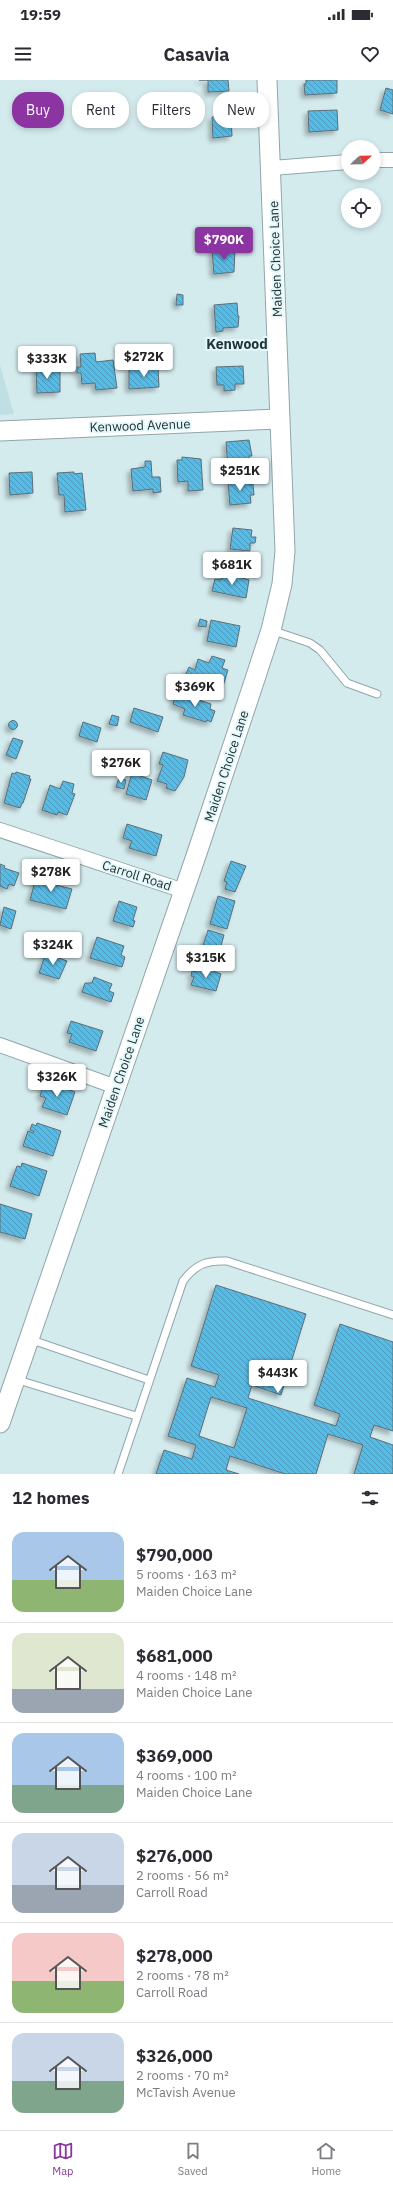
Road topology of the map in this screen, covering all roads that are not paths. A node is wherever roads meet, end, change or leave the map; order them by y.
1 (267, 80) edge
2 (381, 160) edge
3 (393, 160) edge
4 (341, 163) edge
5 (272, 168) junction
6 (279, 419) junction
7 (0, 431) edge
8 (271, 630) junction
9 (377, 694) dead end
10 (0, 830) edge
11 (184, 891) junction
12 (0, 1045) edge
13 (116, 1087) junction
14 (393, 1315) edge
15 (29, 1339) junction
16 (15, 1379) junction
17 (148, 1380) junction
18 (136, 1416) junction
19 (0, 1423) edge
20 (118, 1474) edge

1 - 5 main road, Maiden Choice Lane
2 - 3 street
4 - 5 street
5 - 6 main road, Maiden Choice Lane
6 - 7 main road, Kenwood Avenue
6 - 8 main road, Maiden Choice Lane
8 - 9 lane
8 - 11 main road, Maiden Choice Lane
10 - 11 street, Carroll Road
11 - 13 main road, Maiden Choice Lane
12 - 13 street
13 - 15 main road, Maiden Choice Lane
14 - 17 lane
15 - 16 main road, Maiden Choice Lane
15 - 17 lane
16 - 18 lane
16 - 19 main road, Maiden Choice Lane
17 - 18 lane
18 - 20 lane

